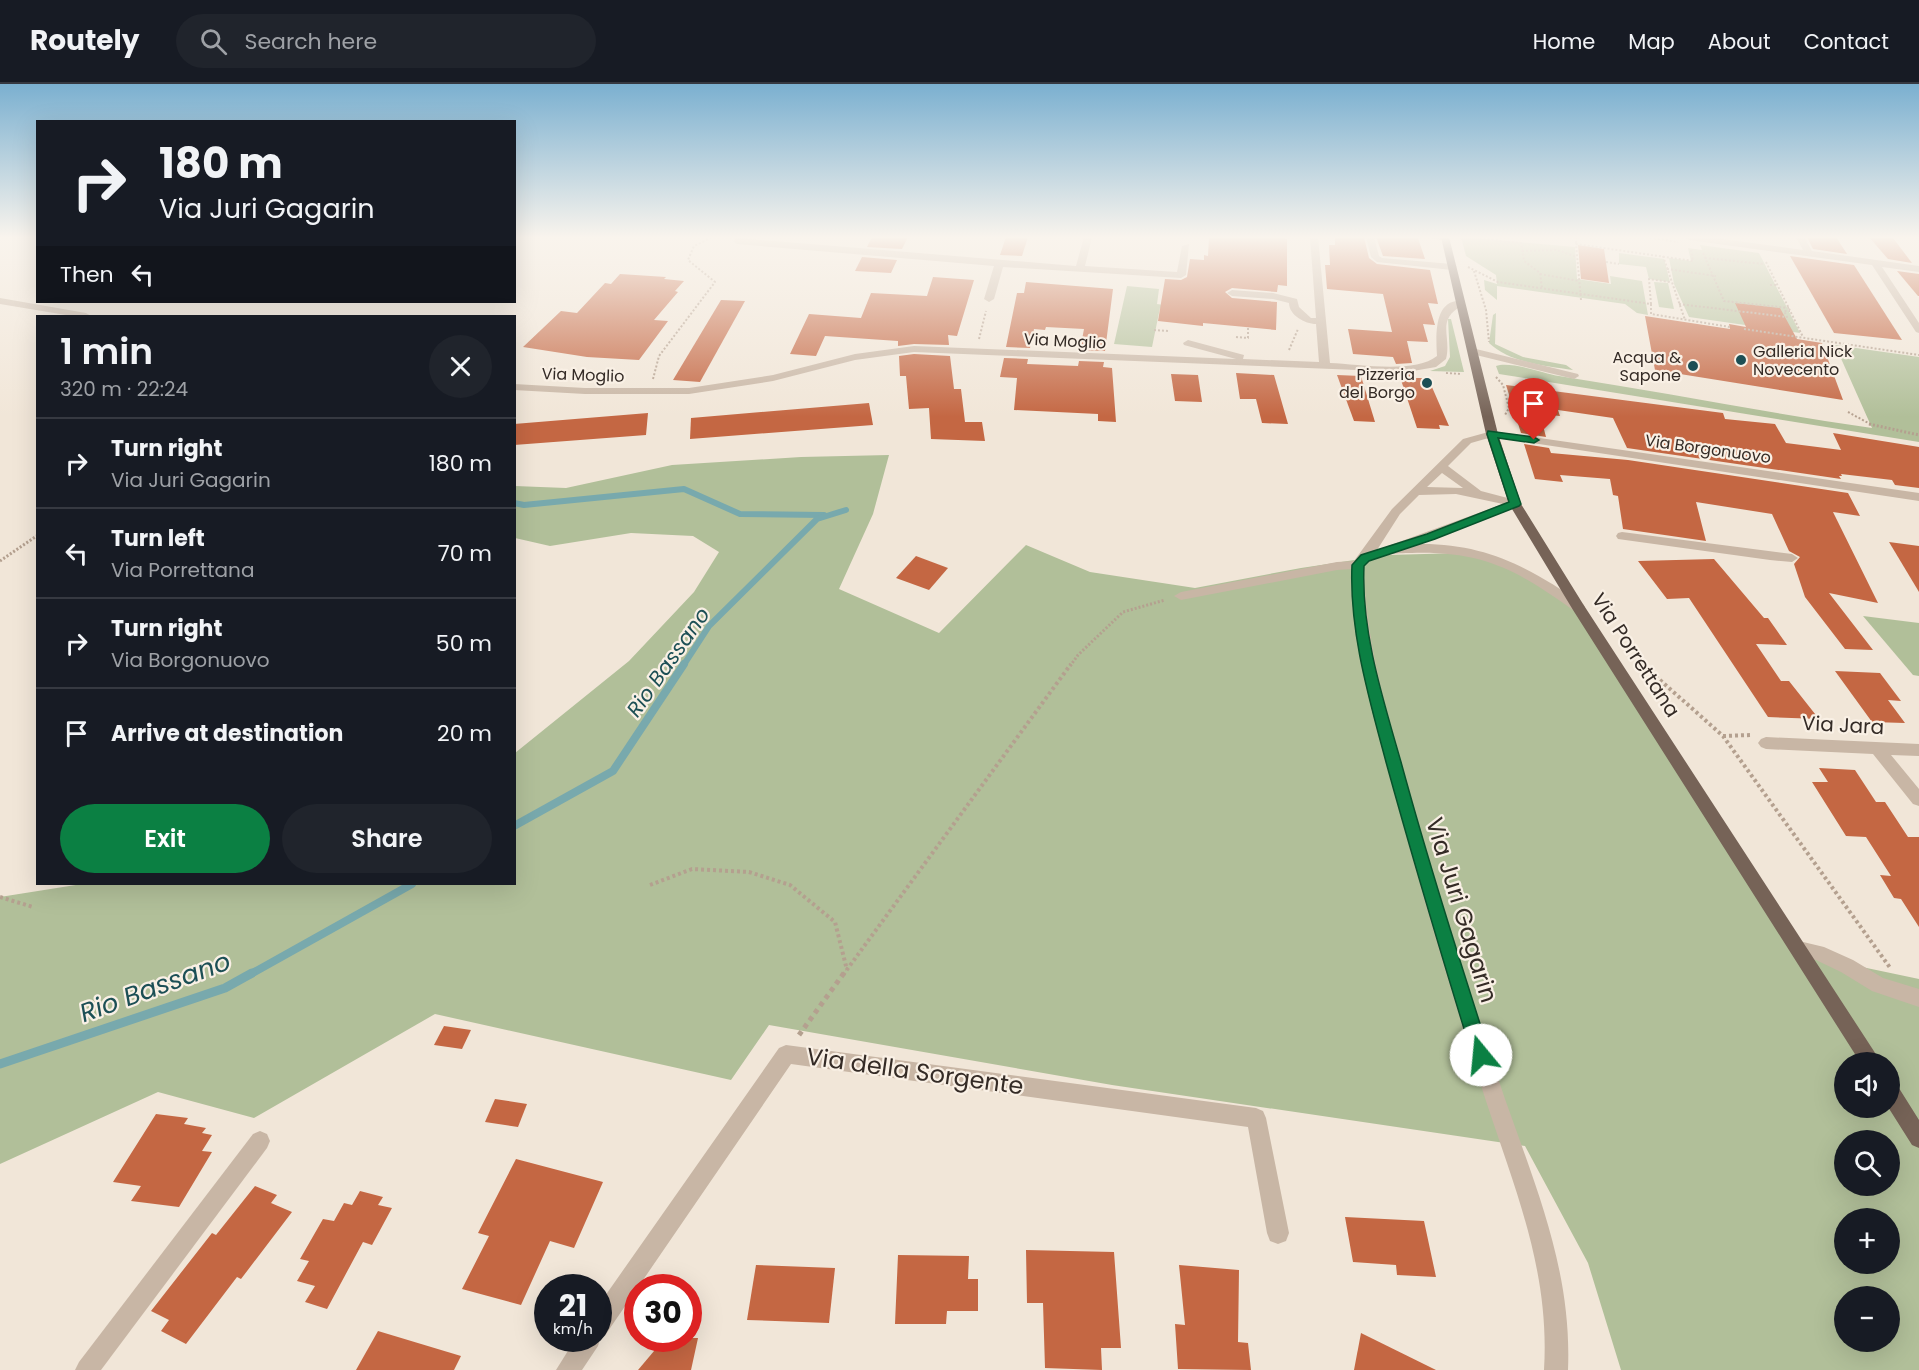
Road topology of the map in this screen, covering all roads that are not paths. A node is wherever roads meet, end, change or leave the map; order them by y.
1 (1278, 297) edge
2 (1319, 297) edge
3 (1460, 297) edge
4 (1897, 297) edge
5 (0, 301) edge
6 (1461, 303) junction
7 (80, 315) edge
8 (1321, 321) junction
9 (1919, 330) edge
10 (1188, 343) dead end
11 (1472, 351) junction
12 (1264, 364) junction
13 (1325, 367) junction
14 (1574, 375) dead end
15 (516, 387) edge
16 (1492, 434) junction
17 (1442, 467) junction
18 (1475, 491) junction
19 (1418, 492) junction
20 (1919, 497) edge
21 (1515, 504) junction
22 (1622, 536) dead end
23 (1394, 549) junction
24 (1792, 558) dead end
25 (1362, 561) junction
26 (1180, 596) road end
27 (1578, 607) junction
28 (1766, 743) road end
29 (1878, 749) junction
30 (1919, 750) edge
31 (1919, 800) edge
32 (1799, 949) junction
33 (1919, 998) edge
34 (1865, 1052) edge
35 (1900, 1108) edge
36 (1919, 1138) edge
37 (260, 1141) dead end
38 (1278, 1233) dead end
39 (612, 1306) edge
40 (580, 1352) edge
41 (87, 1370) edge
42 (568, 1370) edge
43 (1556, 1370) edge

1 - 8 street
2 - 8 street
3 - 6 main road, Via Porrettana
4 - 9 street
5 - 7 street
6 - 11 main road, Via Porrettana
6 - 13 street, Via Moglio
8 - 13 street
10 - 12 street
11 - 14 street
11 - 16 main road, Via Porrettana
12 - 13 street, Via Moglio
12 - 15 street, Via Moglio
16 - 17 street
16 - 20 street, Via Borgonuovo
16 - 21 main road, Via Porrettana
17 - 18 street
17 - 19 street
18 - 19 street
18 - 21 street
19 - 25 street
21 - 23 street
21 - 27 main road, Via Porrettana
22 - 24 street
23 - 25 street
23 - 27 street
25 - 26 street
25 - 43 street, Via Juri Gagarin
27 - 32 main road, Via Porrettana
28 - 29 street, Via Jara
29 - 30 street, Via Jara
29 - 31 street
32 - 33 street
32 - 34 main road, Via Porrettana
35 - 36 main road
37 - 41 street
38 - 39 street, Via della Sorgente
40 - 42 street

